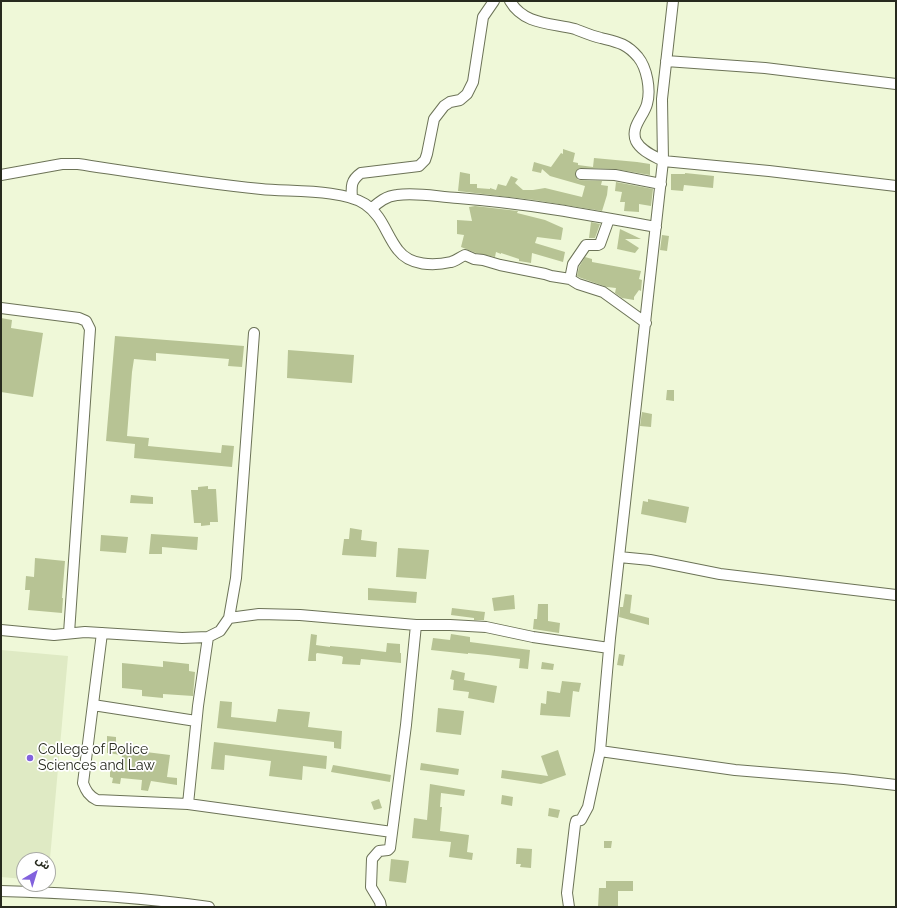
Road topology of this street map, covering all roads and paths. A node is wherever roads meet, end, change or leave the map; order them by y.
1 (494, 1) edge
2 (510, 1) edge
3 (673, 1) edge
4 (666, 61) junction
5 (896, 84) edge
6 (663, 161) junction
7 (581, 174) dead end
8 (1, 175) edge
9 (661, 184) junction
10 (896, 186) edge
11 (352, 198) junction
12 (371, 209) junction
13 (609, 219) junction
14 (656, 227) junction
15 (570, 279) junction
16 (1, 308) edge
17 (646, 323) junction
18 (254, 333) dead end
19 (619, 557) junction
20 (896, 595) edge
21 (229, 618) junction
22 (416, 625) junction
23 (1, 630) edge
24 (69, 633) junction
25 (102, 633) junction
26 (208, 637) junction
27 (609, 648) junction
28 (93, 705) junction
29 (196, 721) junction
30 (600, 751) junction
31 (896, 785) edge
32 (188, 804) junction
33 (392, 832) junction
34 (1, 891) edge
35 (209, 907) edge
36 (381, 907) edge
37 (569, 907) edge

1 - 11 street
2 - 6 street
3 - 4 street
4 - 5 street
4 - 6 street
6 - 9 street
6 - 10 street
7 - 9 street
8 - 11 street
9 - 14 street
11 - 12 street
12 - 13 street
12 - 15 street
13 - 14 street
13 - 15 street
14 - 17 street
15 - 17 street
16 - 24 street
17 - 19 street
18 - 21 street
19 - 20 street
19 - 27 street
21 - 22 street
21 - 26 street
22 - 27 street
22 - 33 street
23 - 24 street
24 - 25 street
25 - 26 street
25 - 28 street
26 - 29 street
27 - 30 street
28 - 29 street
28 - 32 street
29 - 32 street
30 - 31 street
30 - 37 street
32 - 33 street
33 - 36 street
34 - 35 street

